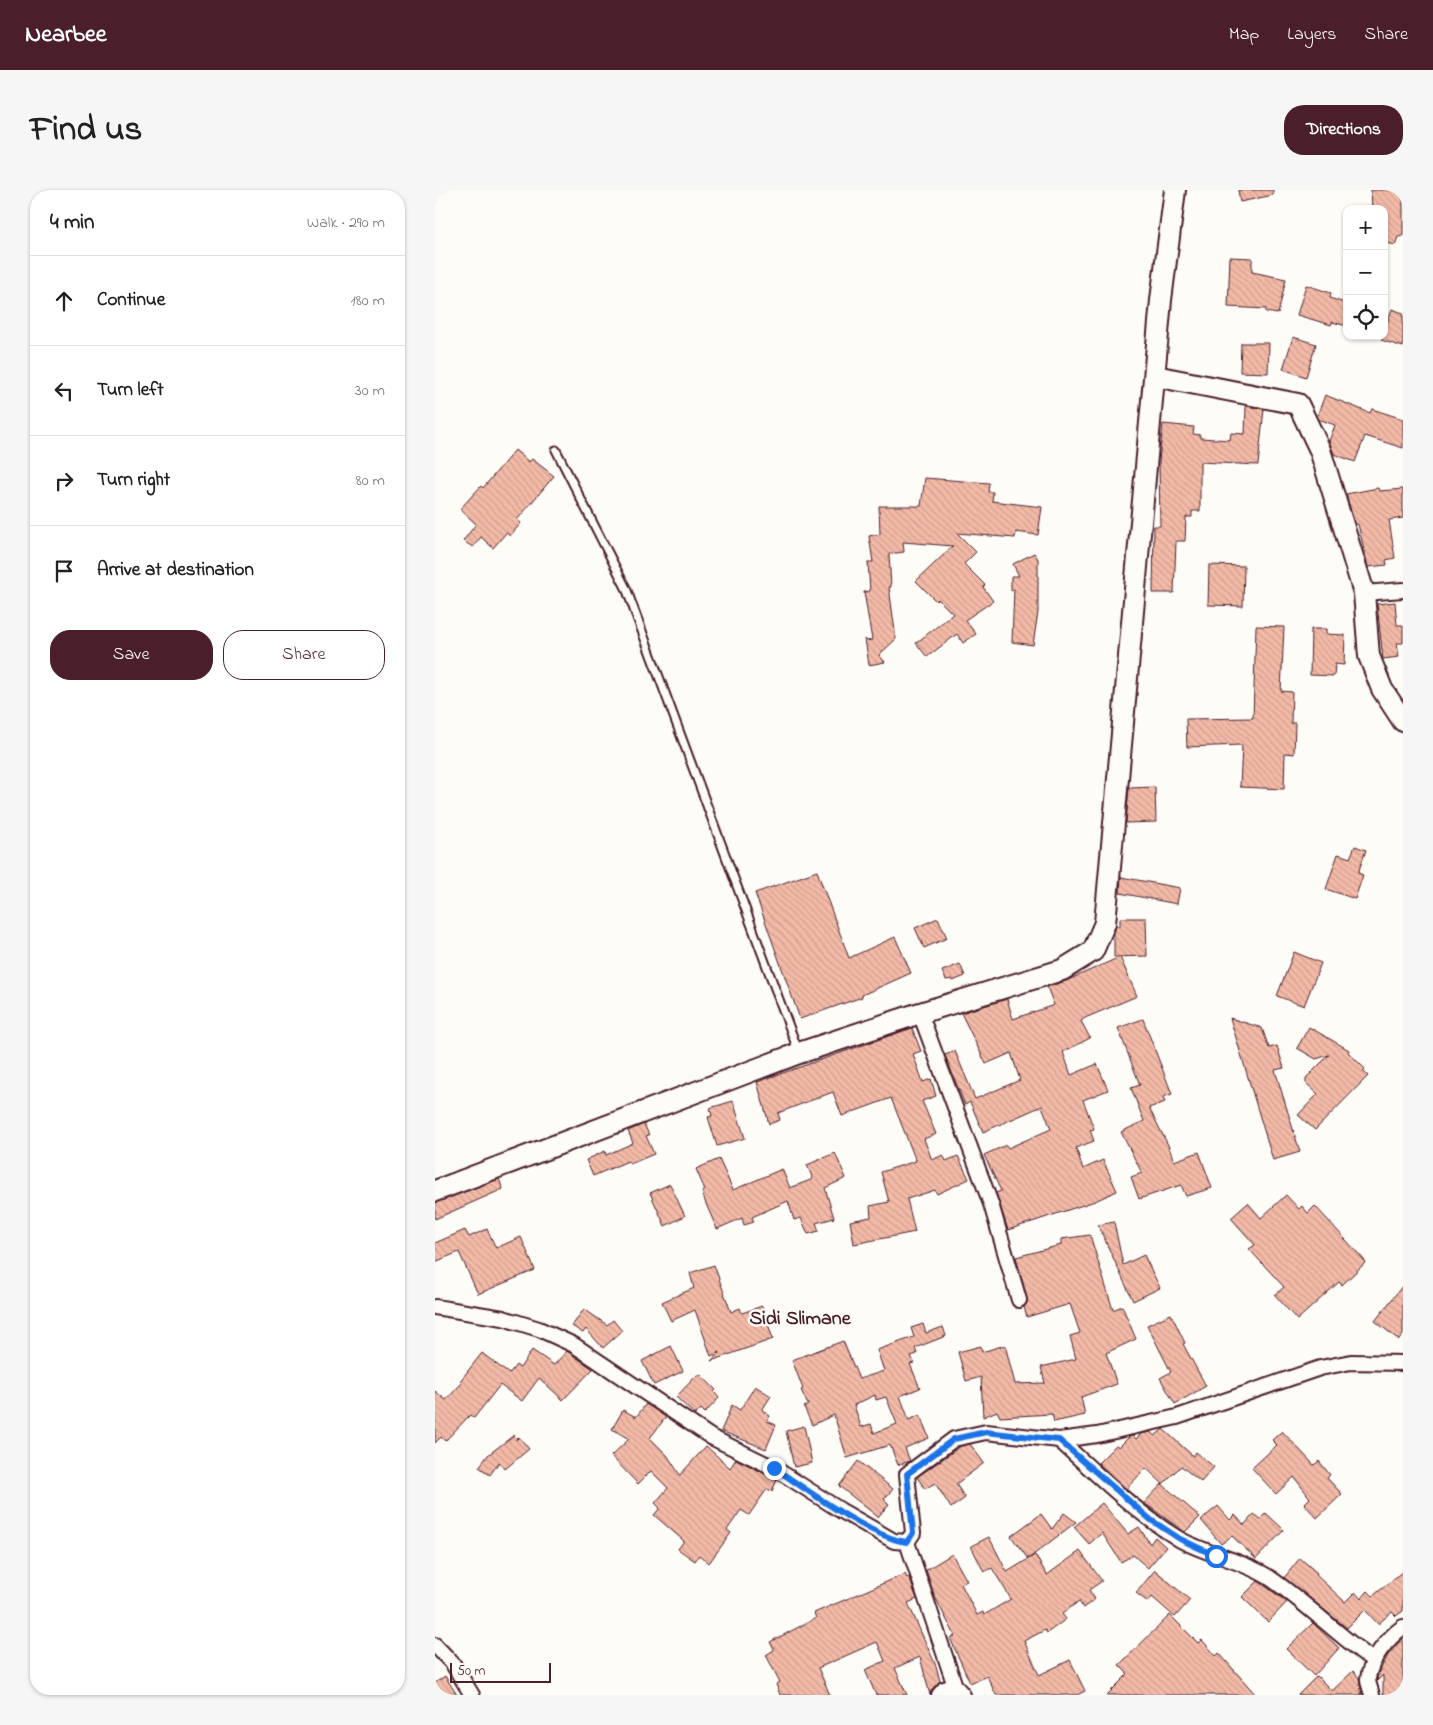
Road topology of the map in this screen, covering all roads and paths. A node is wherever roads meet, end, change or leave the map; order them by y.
1 (1175, 190) edge
2 (1155, 376) junction
3 (556, 450) dead end
4 (1403, 590) edge
5 (1364, 593) junction
6 (1403, 721) edge
7 (920, 1013) junction
8 (799, 1053) junction
9 (435, 1191) edge
10 (1019, 1300) dead end
11 (437, 1311) edge
12 (1403, 1363) edge
13 (1059, 1440) junction
14 (907, 1542) junction
15 (1403, 1627) edge
16 (435, 1645) edge
17 (1374, 1661) junction
18 (959, 1690) edge
19 (472, 1695) edge
20 (939, 1695) edge
21 (1372, 1695) edge

1 - 2 main road
2 - 5 main road
2 - 7 main road
3 - 8 lane
4 - 5 street
5 - 6 main road
7 - 8 main road
7 - 10 street
8 - 9 main road
11 - 14 street
12 - 13 street
13 - 14 street
13 - 17 street
14 - 18 street
15 - 17 street
16 - 19 street
17 - 21 street
18 - 20 street

